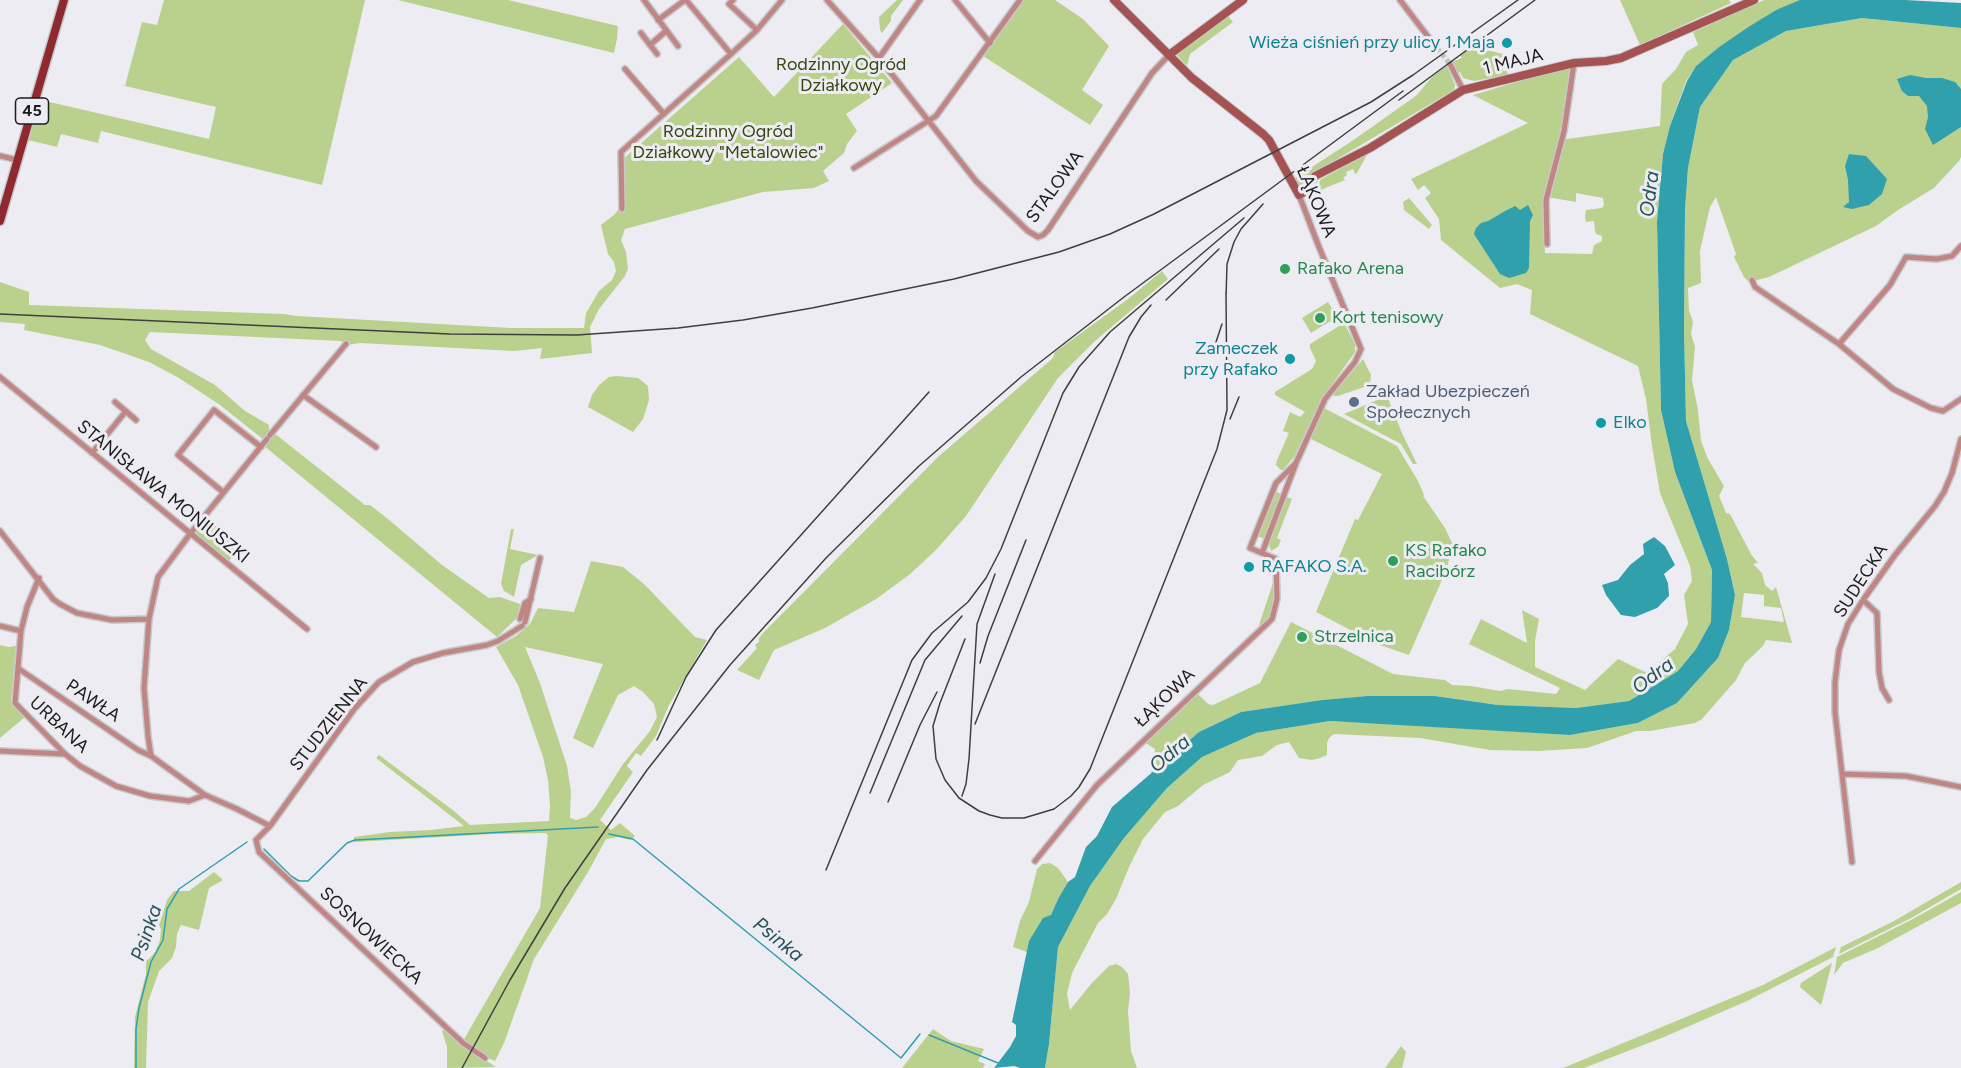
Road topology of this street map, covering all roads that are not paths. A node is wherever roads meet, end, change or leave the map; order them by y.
1 (64, 0) edge
2 (644, 0) edge
3 (685, 0) edge
4 (733, 0) edge
5 (782, 0) edge
6 (827, 0) edge
7 (920, 0) edge
8 (955, 0) edge
9 (1020, 0) edge
10 (1114, 0) edge
11 (1244, 0) edge
12 (1400, 0) edge
13 (1754, 0) edge
14 (658, 20) junction
15 (757, 30) junction
16 (666, 31) junction
17 (641, 33) dead end
18 (1432, 42) tunnel mouth
19 (990, 43) junction
20 (650, 45) junction
21 (678, 46) dead end
22 (657, 54) dead end
23 (731, 54) junction
24 (1169, 55) junction
25 (879, 58) junction
26 (1574, 63) junction
27 (1450, 64) tunnel mouth
28 (625, 69) dead end
29 (1463, 90) junction
30 (664, 114) junction
31 (929, 122) junction
32 (0, 156) edge
33 (18, 160) junction
34 (854, 168) dead end
35 (1299, 195) junction
36 (622, 209) dead end
37 (0, 221) edge
38 (1547, 244) dead end
39 (1961, 246) edge
40 (1752, 280) dead end
41 (346, 344) dead end
42 (1839, 344) junction
43 (0, 378) edge
44 (303, 395) junction
45 (1961, 399) edge
46 (115, 402) dead end
47 (126, 411) junction
48 (136, 420) dead end
49 (1961, 440) edge
50 (261, 447) junction
51 (376, 447) dead end
52 (92, 453) junction
53 (1296, 463) junction
54 (1283, 476) junction
55 (1276, 483) junction
56 (1289, 483) junction
57 (223, 492) junction
58 (0, 531) edge
59 (190, 534) junction
60 (1262, 553) junction
61 (540, 558) dead end
62 (39, 578) junction
63 (1863, 600) junction
64 (149, 619) junction
65 (0, 626) edge
66 (307, 628) dead end
67 (21, 631) junction
68 (19, 669) junction
69 (1889, 700) dead end
70 (0, 751) edge
71 (64, 754) junction
72 (151, 756) junction
73 (1842, 774) junction
74 (1961, 787) edge
75 (205, 795) junction
76 (270, 826) junction
77 (256, 840) joint
78 (1035, 861) dead end
79 (1852, 862) dead end
80 (485, 1058) dead end

1 - 33 main road, 45
2 - 14 street
3 - 14 street
3 - 23 street
4 - 15 street
5 - 15 street
6 - 25 street
7 - 25 street
8 - 19 street
9 - 19 street
10 - 24 street, ŁĄKOWA
11 - 24 street
12 - 18 street
13 - 26 street, 1 MAJA
14 - 16 street
15 - 23 street
16 - 20 street
16 - 21 street
17 - 20 street
19 - 31 street
20 - 22 street
23 - 30 street
24 - 31 street, STALOWA
24 - 35 street, ŁĄKOWA
25 - 31 street
26 - 29 street, 1 MAJA
26 - 38 street
27 - 29 street
28 - 30 street
29 - 35 street, 1 MAJA
30 - 36 street
31 - 34 street
32 - 33 street
33 - 37 main road, 45
35 - 53 street, ŁĄKOWA
39 - 42 street
40 - 42 street
41 - 44 street
42 - 45 street
43 - 52 street, STANISŁAWA MONIUSZKI
44 - 50 street
44 - 51 street
46 - 47 street
47 - 48 street
47 - 52 street
49 - 63 street, SUDECKA
50 - 57 street
50 - 57 street
52 - 59 street, STANISŁAWA MONIUSZKI
53 - 54 street, ŁĄKOWA
53 - 56 street, ŁĄKOWA
54 - 55 street, ŁĄKOWA
54 - 56 street
55 - 56 street
55 - 60 street, ŁĄKOWA
56 - 60 street, ŁĄKOWA
57 - 59 street
58 - 62 street
59 - 64 street
59 - 66 street, STANISŁAWA MONIUSZKI
60 - 78 street, ŁĄKOWA
61 - 76 street, STUDZIENNA
62 - 64 street
62 - 67 street, URBANA
63 - 69 street
63 - 73 street, SUDECKA
64 - 72 street
65 - 67 street
67 - 68 street, URBANA
68 - 71 street, URBANA
68 - 72 street, PAWŁA
70 - 71 street
71 - 75 street, URBANA
72 - 75 street, PAWŁA
73 - 74 street
73 - 79 street, SUDECKA
75 - 76 street, PAWŁA
76 - 77 street, STUDZIENNA
77 - 80 street, SOSNOWIECKA

